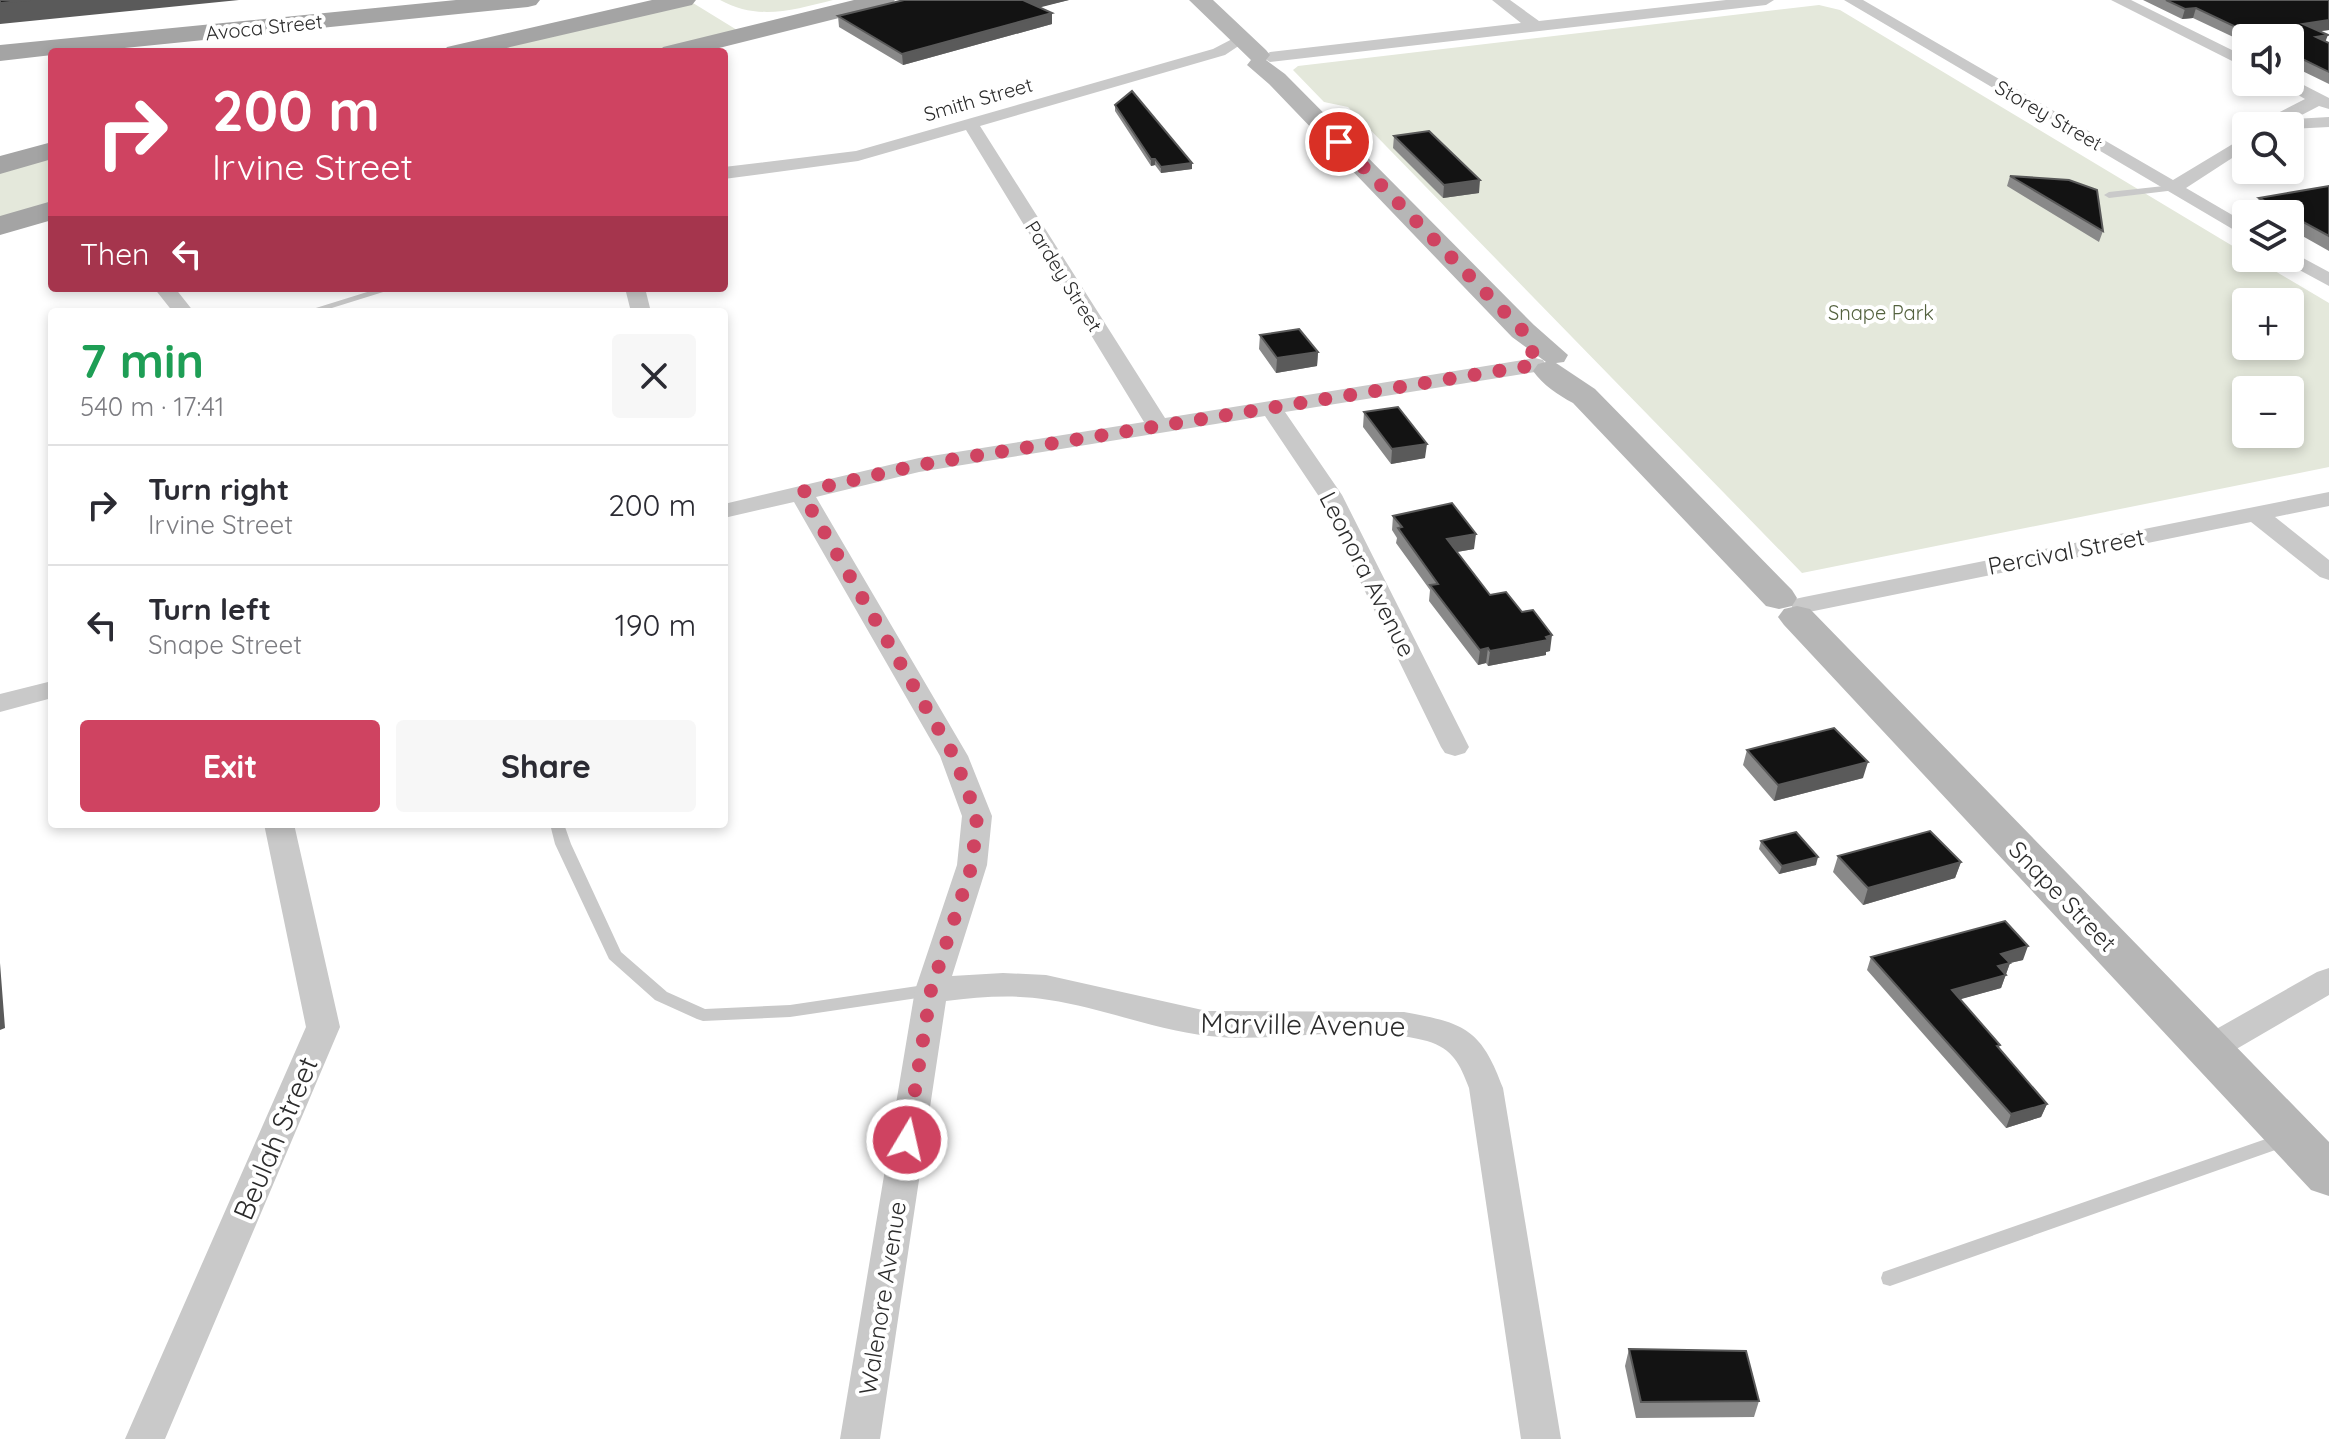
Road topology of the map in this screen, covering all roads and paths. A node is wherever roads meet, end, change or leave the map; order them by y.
1 (434, 0) edge
2 (528, 0) edge
3 (848, 0) edge
4 (883, 0) edge
5 (1200, 0) edge
6 (1500, 0) edge
7 (1766, 0) edge
8 (1852, 0) edge
9 (2119, 0) edge
10 (699, 1) edge
11 (641, 6) edge
12 (733, 14) dead end
13 (316, 16) junction
14 (1536, 27) junction
15 (0, 43) edge
16 (472, 48) edge
17 (688, 48) edge
18 (0, 53) edge
19 (1257, 56) junction
20 (2232, 56) edge
21 (2304, 92) edge
22 (2324, 102) edge
23 (2302, 112) edge
24 (2329, 122) edge
25 (2304, 124) edge
26 (971, 125) junction
27 (2232, 150) edge
28 (48, 151) edge
29 (0, 165) edge
30 (728, 172) edge
31 (2173, 188) junction
32 (2109, 195) dead end
33 (48, 211) edge
34 (2232, 223) edge
35 (0, 226) edge
36 (2304, 265) edge
37 (2329, 280) edge
38 (167, 292) edge
39 (377, 292) edge
40 (181, 308) edge
41 (322, 308) edge
42 (1550, 363) junction
43 (1270, 407) junction
44 (1158, 426) junction
45 (801, 492) junction
46 (2329, 499) edge
47 (728, 510) edge
48 (2255, 513) junction
49 (2329, 572) edge
50 (1793, 607) junction
51 (48, 690) edge
52 (0, 703) edge
53 (1455, 747) dead end
54 (280, 828) edge
55 (558, 828) edge
56 (2329, 980) edge
57 (931, 990) junction
58 (2209, 1049) junction
59 (2293, 1137) junction
60 (2329, 1175) edge
61 (1890, 1278) dead end
62 (145, 1439) edge
63 (860, 1439) edge
64 (1541, 1439) edge

1 - 13 main road, Avoca Street
2 - 13 main road, Avoca Street
3 - 12 main road
4 - 17 main road
5 - 19 street, Snape Street
6 - 14 street
7 - 14 street, Smith Street
8 - 31 street, Storey Street
9 - 20 street
10 - 11 main road
11 - 16 main road
13 - 15 main road, Avoca Street
13 - 18 main road, Avoca Street
14 - 19 street, Smith Street
19 - 26 street, Smith Street
19 - 42 street, Snape Street
21 - 22 street
22 - 23 street
24 - 25 street
26 - 30 street, Smith Street
26 - 44 street, Pardey Street
27 - 31 street
28 - 29 main road
31 - 32 lane
31 - 34 street, Storey Street
33 - 35 main road
36 - 37 street
38 - 40 street
39 - 41 lane
42 - 43 street
42 - 50 street, Snape Street
43 - 44 street
43 - 53 street, Leonora Avenue
44 - 45 street
45 - 47 street
45 - 57 street, Walenore Avenue
46 - 48 street, Percival Street
48 - 49 street
48 - 50 street, Percival Street
50 - 58 street, Snape Street
51 - 52 street
54 - 62 street, Beulah Street
55 - 57 lane
56 - 58 street
57 - 63 street, Walenore Avenue
57 - 64 street, Marville Avenue
58 - 59 street, Snape Street
59 - 60 street, Snape Street
59 - 61 lane

